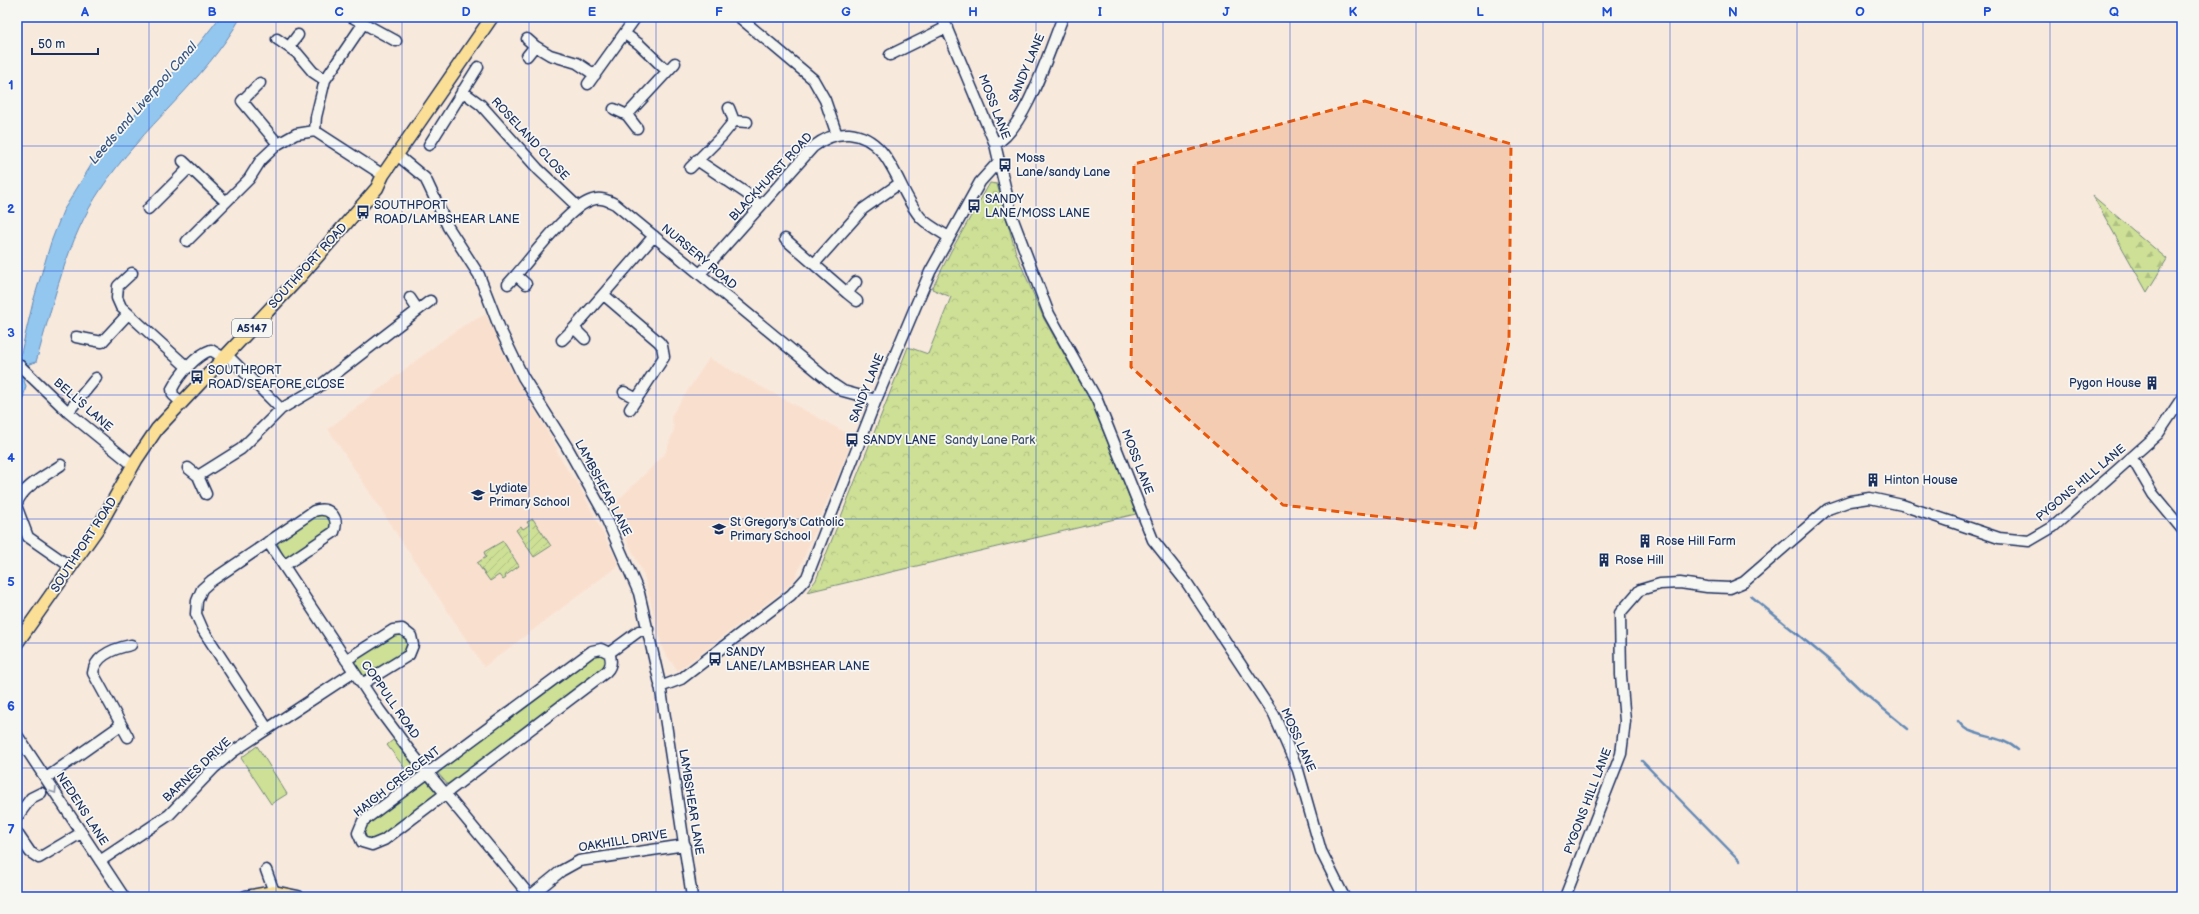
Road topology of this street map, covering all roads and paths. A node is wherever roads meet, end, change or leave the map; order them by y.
1 (352, 17) edge
2 (492, 17) edge
3 (636, 17) edge
4 (739, 17) edge
5 (942, 17) edge
6 (1063, 17) edge
7 (363, 24) junction
8 (947, 27) junction
9 (625, 34) junction
10 (298, 35) dead end
11 (277, 39) dead end
12 (527, 39) dead end
13 (396, 41) dead end
14 (535, 46) junction
15 (289, 47) junction
16 (890, 55) dead end
17 (527, 56) dead end
18 (675, 63) dead end
19 (478, 67) dead end
20 (667, 71) junction
21 (595, 75) junction
22 (325, 80) junction
23 (260, 83) dead end
24 (588, 84) dead end
25 (462, 92) junction
26 (729, 108) dead end
27 (614, 109) dead end
28 (627, 115) junction
29 (734, 121) junction
30 (747, 122) dead end
31 (637, 128) dead end
32 (316, 131) junction
33 (838, 134) junction
34 (278, 144) junction
35 (995, 144) junction
36 (429, 145) dead end
37 (397, 155) junction
38 (697, 160) junction
39 (999, 162) junction
40 (690, 168) dead end
41 (383, 175) junction
42 (900, 183) junction
43 (226, 202) junction
44 (760, 206) junction
45 (578, 207) junction
46 (148, 209) dead end
47 (654, 236) junction
48 (949, 237) junction
49 (785, 239) dead end
50 (187, 242) dead end
51 (814, 264) junction
52 (132, 273) dead end
53 (700, 274) junction
54 (516, 275) junction
55 (856, 282) dead end
56 (508, 284) dead end
57 (526, 284) dead end
58 (847, 293) junction
59 (604, 295) junction
60 (410, 298) dead end
61 (430, 301) dead end
62 (857, 301) dead end
63 (418, 310) junction
64 (128, 314) junction
65 (574, 328) junction
66 (76, 337) dead end
67 (585, 339) dead end
68 (562, 340) dead end
69 (225, 357) junction
70 (19, 365) edge
71 (188, 368) junction
72 (96, 378) dead end
73 (624, 392) dead end
74 (2182, 398) edge
75 (636, 399) junction
76 (876, 400) junction
77 (182, 404) junction
78 (281, 409) junction
79 (630, 409) dead end
80 (68, 412) junction
81 (2132, 458) junction
82 (133, 465) junction
83 (61, 466) dead end
84 (188, 468) dead end
85 (198, 476) junction
86 (206, 494) dead end
87 (17, 503) edge
88 (17, 508) edge
89 (2182, 529) edge
90 (268, 542) junction
91 (284, 565) junction
92 (71, 567) junction
93 (648, 629) junction
94 (17, 643) edge
95 (131, 645) dead end
96 (609, 653) junction
97 (346, 660) junction
98 (354, 672) junction
99 (362, 684) junction
100 (660, 687) junction
101 (121, 725) junction
102 (267, 728) junction
103 (17, 735) edge
104 (128, 737) dead end
105 (429, 773) junction
106 (46, 778) junction
107 (40, 793) dead end
108 (444, 793) junction
109 (17, 817) edge
110 (17, 833) edge
111 (81, 833) junction
112 (685, 845) junction
113 (100, 861) junction
114 (266, 870) dead end
115 (274, 892) junction
116 (124, 897) edge
117 (246, 897) edge
118 (298, 897) edge
119 (530, 897) edge
120 (692, 897) edge
121 (1344, 897) edge
122 (1565, 897) edge

1 - 7 street
2 - 37 main road, SOUTHPORT ROAD / A5147
3 - 9 street
4 - 33 street
5 - 8 street, MOSS LANE
6 - 35 street, SANDY LANE
7 - 13 street
7 - 22 street
8 - 16 street
8 - 35 street, MOSS LANE
9 - 20 street
9 - 21 street
10 - 15 street
11 - 15 street
12 - 14 street
14 - 17 street
14 - 21 street
15 - 22 street
18 - 20 street
19 - 25 street
20 - 28 street
21 - 24 street
22 - 32 street
23 - 34 street
25 - 36 street
25 - 45 street, ROSELAND CLOSE
26 - 29 street
27 - 28 street
28 - 31 street
29 - 30 street
29 - 38 street
32 - 34 street
32 - 41 street
33 - 42 street
33 - 44 street, BLACKHURST ROAD
34 - 43 street
35 - 39 street, MOSS LANE
37 - 41 main road, SOUTHPORT ROAD / A5147
37 - 93 street, LAMBSHEAR LANE
38 - 40 street
38 - 44 street
39 - 48 street, SANDY LANE
39 - 121 street, MOSS LANE
41 - 69 main road, SOUTHPORT ROAD / A5147
42 - 48 street
42 - 51 street
43 - 46 street
43 - 50 street
44 - 53 street, BLACKHURST ROAD
45 - 47 street, NURSERY ROAD
45 - 54 street, NURSERY ROAD
47 - 53 street, NURSERY ROAD
47 - 59 street
48 - 76 street, SANDY LANE
49 - 51 street
51 - 58 street
52 - 64 street
53 - 76 street, NURSERY ROAD
54 - 56 street, NURSERY ROAD
54 - 57 street
55 - 58 street
58 - 62 street
59 - 65 street
59 - 75 street
60 - 63 street
61 - 63 street
63 - 78 street
64 - 66 street
64 - 71 street
65 - 67 street
65 - 68 street
69 - 71 street
69 - 77 main road, SOUTHPORT ROAD / A5147
69 - 78 street
70 - 80 street, BELL'S LANE
71 - 77 street
72 - 80 street
73 - 75 street
74 - 81 street, PYGONS HILL LANE
75 - 79 street
76 - 100 street, SANDY LANE
77 - 82 main road, SOUTHPORT ROAD / A5147
78 - 85 street
80 - 82 street, BELL'S LANE
81 - 89 street
81 - 122 street, PYGONS HILL LANE
82 - 92 main road, SOUTHPORT ROAD / A5147
83 - 87 street
84 - 85 street
85 - 86 street
88 - 92 street
90 - 91 street, COPPULL ROAD
90 - 91 street
90 - 102 street
91 - 97 street, COPPULL ROAD
92 - 94 main road, SOUTHPORT ROAD / A5147
93 - 96 street
93 - 100 street, LAMBSHEAR LANE
95 - 101 street
96 - 105 street, HAIGH CRESCENT
96 - 108 street, HAIGH CRESCENT
97 - 98 street, COPPULL ROAD
97 - 99 street
98 - 99 street, COPPULL ROAD
98 - 102 street, BARNES DRIVE
99 - 105 street, COPPULL ROAD
100 - 112 street, LAMBSHEAR LANE
101 - 104 street
101 - 106 street
102 - 113 street, BARNES DRIVE
103 - 106 street, NEDENS LANE
105 - 108 street, COPPULL ROAD
105 - 108 street, HAIGH CRESCENT
106 -> 111 street, NEDENS LANE
107 - 109 street
108 - 119 street, COPPULL ROAD
110 - 111 street
111 - 113 street, NEDENS LANE
112 - 119 street, OAKHILL DRIVE
112 - 120 street, LAMBSHEAR LANE
113 - 116 street, NEDENS LANE
114 - 115 street
115 - 117 main road
115 - 118 main road

